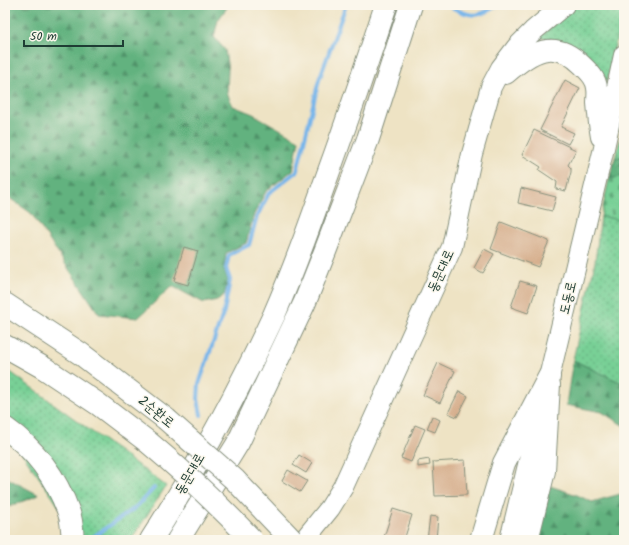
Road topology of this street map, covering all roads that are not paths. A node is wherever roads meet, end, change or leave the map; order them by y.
1 (386, 5) edge
2 (411, 5) edge
3 (564, 5) edge
4 (624, 55) edge
5 (491, 87) junction
6 (604, 148) junction
7 (5, 304) edge
8 (5, 346) edge
9 (549, 377) junction
10 (5, 428) edge
11 (73, 540) edge
12 (151, 540) edge
13 (178, 540) edge
14 (252, 540) edge
15 (292, 540) edge
16 (304, 540) edge
17 (481, 540) edge
18 (510, 540) edge
19 (527, 540) edge

1 - 12 main road, 동문대로
2 - 13 main road, 동문대로
3 - 5 main road, 동문대로
4 - 6 main road, 도동로
5 - 6 main road
5 - 16 main road, 동문대로
6 - 9 main road, 도동로
7 - 15 main road, 2순환로, bridge
8 - 14 main road, 2순환로, bridge
9 - 17 main road
9 - 18 main road, 도동로
9 - 19 main road
10 - 11 main road

